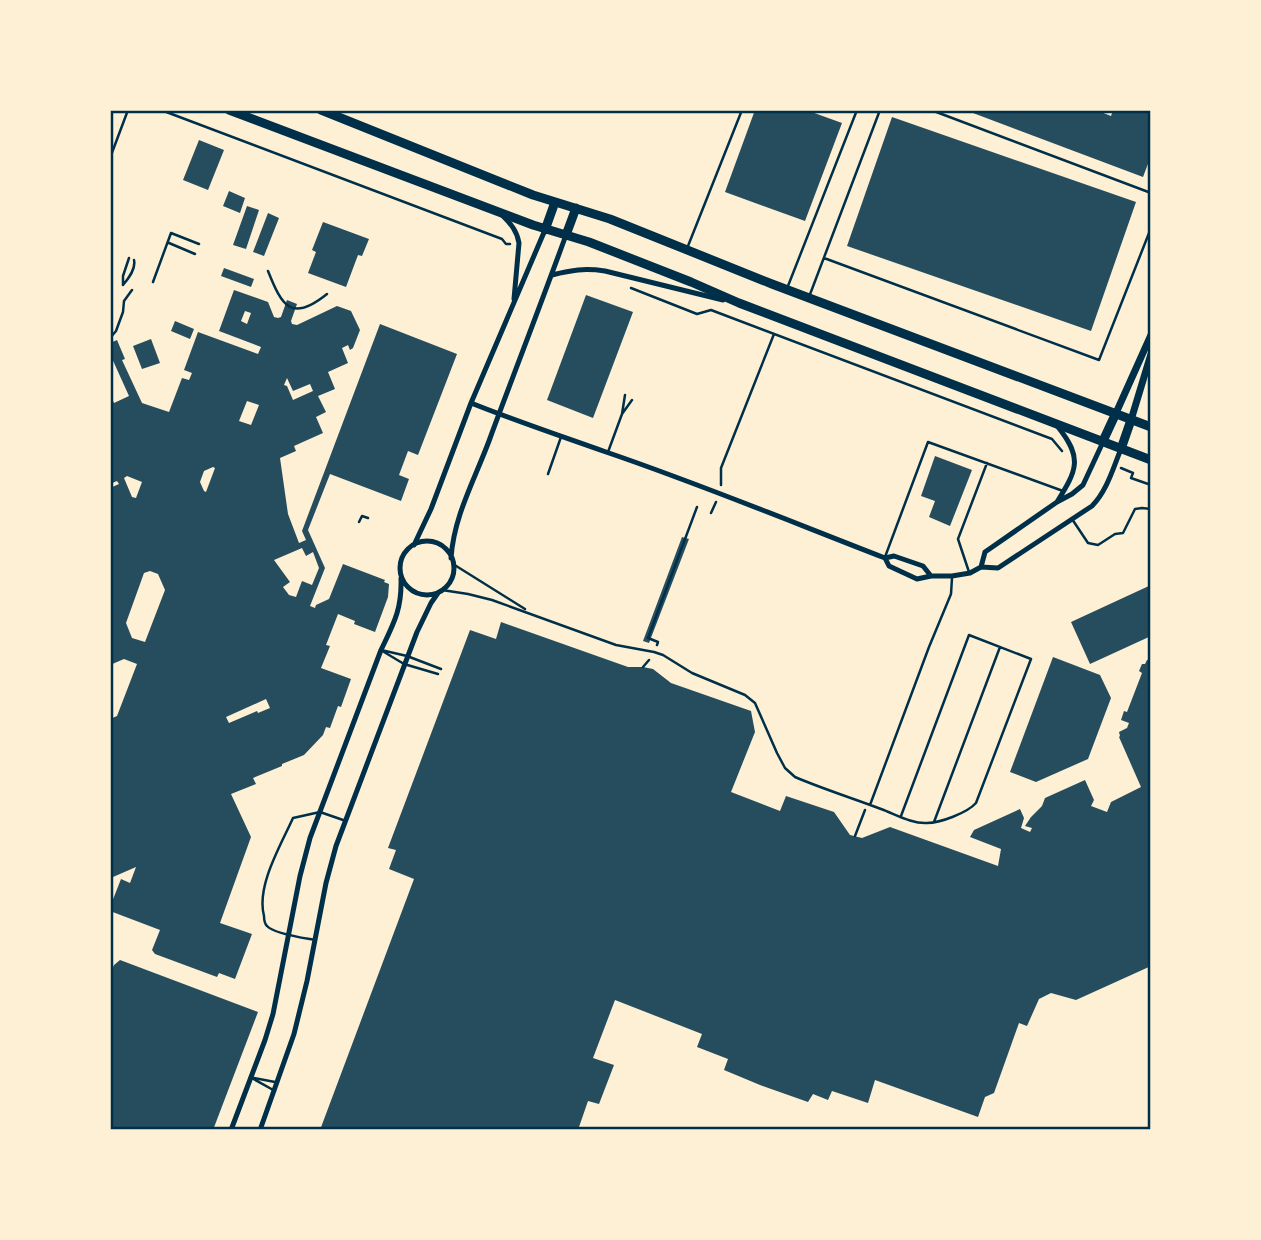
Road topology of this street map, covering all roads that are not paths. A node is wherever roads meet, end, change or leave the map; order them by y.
1 (128, 110) edge
2 (229, 110) edge
3 (321, 110) edge
4 (742, 110) edge
5 (857, 110) edge
6 (880, 110) edge
7 (931, 110) edge
8 (110, 158) edge
9 (1151, 193) edge
10 (555, 202) junction
11 (576, 208) junction
12 (500, 212) junction
13 (1151, 228) edge
14 (545, 230) junction
15 (566, 236) junction
16 (167, 243) junction
17 (199, 244) dead end
18 (686, 249) junction
19 (195, 254) dead end
20 (824, 258) junction
21 (132, 259) joint
22 (268, 271) dead end
23 (552, 275) junction
24 (153, 282) dead end
25 (787, 289) junction
26 (132, 290) dead end
27 (327, 294) dead end
28 (809, 297) junction
29 (739, 303) junction
30 (514, 305) junction
31 (1151, 335) edge
32 (110, 338) edge
33 (1151, 354) edge
34 (625, 395) dead end
35 (632, 400) dead end
36 (471, 403) junction
37 (1116, 413) junction
38 (499, 414) junction
39 (622, 414) junction
40 (1131, 420) junction
41 (1055, 423) junction
42 (1151, 428) edge
43 (561, 437) junction
44 (1103, 441) junction
45 (1121, 449) junction
46 (608, 452) junction
47 (1151, 460) edge
48 (987, 463) junction
49 (548, 474) dead end
50 (1064, 491) junction
51 (1072, 494) junction
52 (1057, 502) junction
53 (1151, 509) edge
54 (1072, 519) junction
55 (414, 545) junction
56 (885, 558) junction
57 (452, 561) junction
58 (981, 568) junction
59 (970, 573) junction
60 (931, 576) junction
61 (952, 576) junction
62 (401, 578) junction
63 (440, 592) junction
64 (531, 613) junction
65 (1000, 647) junction
66 (381, 650) junction
67 (407, 656) junction
68 (404, 664) junction
69 (441, 669) dead end
70 (438, 674) dead end
71 (870, 805) junction
72 (320, 812) junction
73 (901, 816) junction
74 (346, 821) junction
75 (934, 822) junction
76 (288, 935) junction
77 (315, 940) junction
78 (250, 1077) junction
79 (278, 1082) junction
80 (275, 1091) junction
81 (231, 1130) edge
82 (260, 1130) edge

1 - 8 lane
2 - 12 main road
3 - 10 main road
4 - 18 lane
5 - 25 lane
6 - 20 lane
7 - 9 lane
10 - 11 main road
10 - 14 main road
11 - 15 main road
11 - 18 main road
12 - 14 main road
12 - 30 street
13 - 20 lane
14 - 15 main road
14 - 30 street
15 - 23 street
15 - 29 main road
16 - 17 lane
16 - 19 lane
16 - 24 lane
18 - 25 main road
20 - 28 lane
21 - 21 lane
22 - 27 lane
23 - 29 street
23 - 38 street
25 - 28 main road
26 - 32 lane
28 - 37 main road
29 - 41 main road
30 - 36 street
31 - 37 street
33 - 40 street
34 - 39 lane
35 - 39 lane
36 - 38 street
36 - 55 street
37 - 40 main road
37 - 44 main road
38 - 43 street
38 - 57 street
39 - 46 lane
40 - 42 main road
40 - 45 main road
41 - 44 main road
41 - 50 street
43 - 46 street
43 - 49 lane
44 - 45 main road
44 - 51 street
45 - 47 main road
45 - 54 street
46 - 56 street
48 - 50 lane
48 - 56 lane
48 - 59 lane
50 - 51 lane
50 - 52 street
51 - 52 street
52 - 58 street
53 - 54 lane
54 - 58 street
55 - 57 street
55 - 62 street
56 - 60 street
56 - 60 street
57 - 63 street
57 - 64 lane
58 - 59 street
59 - 61 street
60 - 61 street
61 - 71 lane
62 - 63 street
62 - 66 street
63 - 64 lane
63 - 67 street
64 - 71 lane
65 - 73 lane
65 - 75 lane
65 - 75 lane
66 - 67 lane
66 - 68 lane
66 - 72 street
67 - 68 street
67 - 69 lane
68 - 70 lane
68 - 74 street
71 - 73 lane
72 - 74 lane
72 - 76 street
72 - 76 lane
73 - 75 lane
74 - 77 street
76 - 77 lane
76 - 78 street
77 - 79 street
78 - 79 lane
78 - 80 lane
78 - 81 street
79 - 80 street
80 - 82 street

